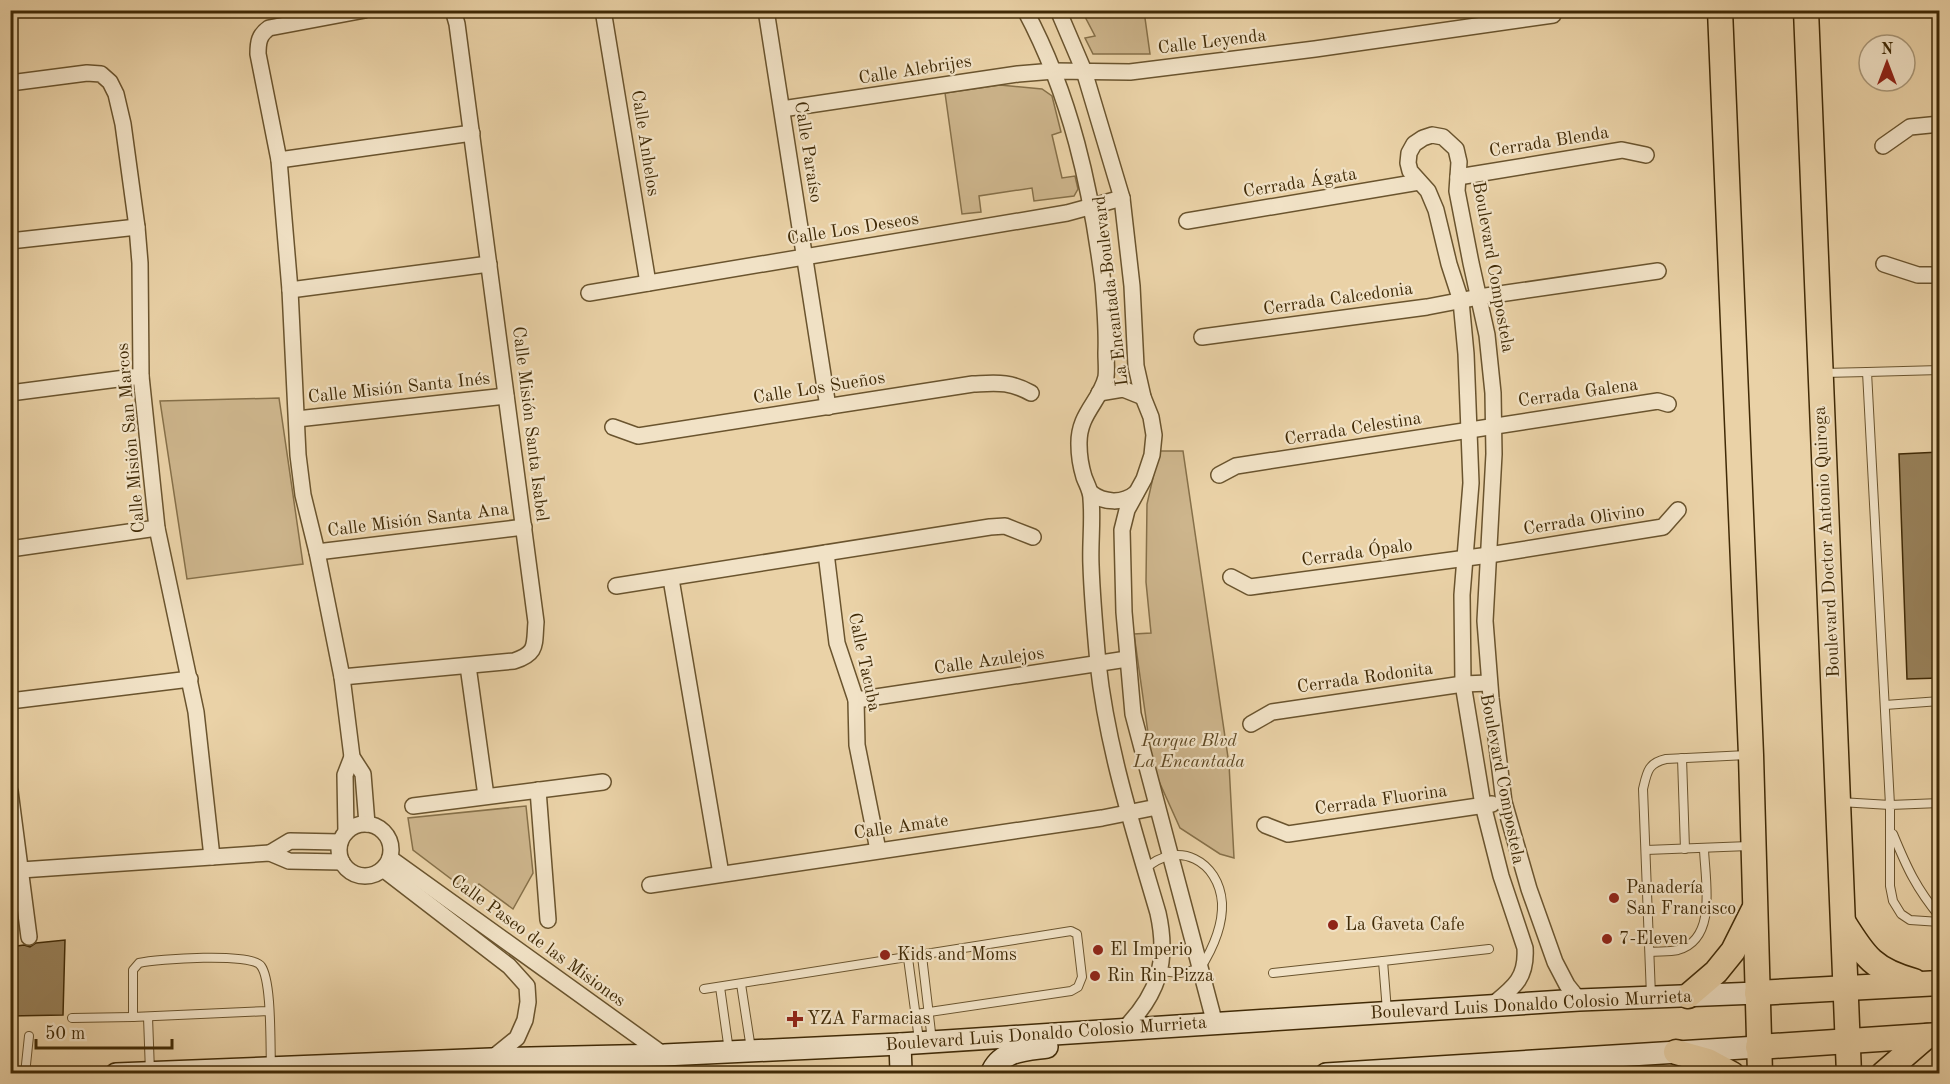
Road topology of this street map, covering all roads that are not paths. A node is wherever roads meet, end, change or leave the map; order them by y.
1 (365, 10) edge
2 (453, 10) edge
3 (603, 10) edge
4 (766, 10) edge
5 (1025, 10) edge
6 (1058, 10) edge
7 (1720, 10) edge
8 (1806, 10) edge
9 (1553, 15) dead end
10 (1493, 17) edge
11 (1054, 71) junction
12 (1084, 71) junction
13 (10, 83) edge
14 (782, 109) junction
15 (1940, 124) edge
16 (472, 133) junction
17 (1883, 146) dead end
18 (1646, 155) dead end
19 (279, 160) junction
20 (1458, 177) junction
21 (1419, 182) junction
22 (1122, 198) junction
23 (1092, 206) junction
24 (1187, 221) dead end
25 (137, 226) junction
26 (10, 241) edge
27 (805, 256) junction
28 (489, 264) junction
29 (1884, 264) dead end
30 (1658, 271) dead end
31 (1940, 275) edge
32 (648, 283) junction
33 (290, 290) junction
34 (589, 293) dead end
35 (1479, 297) junction
36 (1461, 301) junction
37 (1202, 337) dead end
38 (1940, 370) edge
39 (1867, 372) junction
40 (1820, 373) junction
41 (141, 376) junction
42 (10, 393) edge
43 (1031, 393) dead end
44 (1099, 393) junction
45 (506, 396) junction
46 (1143, 397) junction
47 (1668, 404) dead end
48 (828, 407) junction
49 (297, 418) junction
50 (1494, 425) junction
51 (613, 427) dead end
52 (1468, 431) junction
53 (1219, 475) dead end
54 (1091, 493) junction
55 (1136, 493) junction
56 (1678, 510) dead end
57 (524, 527) junction
58 (157, 528) junction
59 (1033, 537) dead end
60 (10, 549) edge
61 (318, 552) junction
62 (826, 553) junction
63 (1490, 555) junction
64 (1466, 557) junction
65 (1231, 577) dead end
66 (671, 579) junction
67 (616, 586) dead end
68 (1127, 659) junction
69 (1098, 664) junction
70 (468, 666) junction
71 (342, 677) junction
72 (190, 679) junction
73 (1489, 683) junction
74 (1463, 684) junction
75 (856, 700) junction
76 (10, 701) edge
77 (1940, 701) edge
78 (1885, 705) junction
79 (1251, 724) dead end
80 (1751, 755) junction
81 (352, 757) junction
82 (1682, 758) junction
83 (603, 782) dead end
84 (538, 790) junction
85 (10, 791) edge
86 (486, 796) junction
87 (1504, 802) junction
88 (1838, 802) junction
89 (1940, 803) edge
90 (1483, 805) junction
91 (1890, 805) junction
92 (413, 806) dead end
93 (1157, 807) junction
94 (1129, 813) junction
95 (367, 824) junction
96 (1265, 825) dead end
97 (1891, 830) junction
98 (343, 837) junction
99 (1754, 846) junction
100 (1685, 849) junction
101 (1704, 849) junction
102 (878, 850) junction
103 (1646, 850) junction
104 (270, 853) junction
105 (1171, 856) junction
106 (212, 857) junction
107 (342, 862) junction
108 (387, 863) junction
109 (1145, 869) junction
110 (21, 870) junction
111 (721, 874) junction
112 (650, 885) dead end
113 (1529, 890) junction
114 (1508, 895) junction
115 (1755, 906) junction
116 (1940, 916) edge
117 (548, 920) dead end
118 (1940, 922) edge
119 (1844, 923) junction
120 (29, 937) dead end
121 (1489, 949) dead end
122 (1650, 952) junction
123 (921, 956) junction
124 (908, 958) junction
125 (1383, 961) junction
126 (1200, 969) junction
127 (1160, 971) junction
128 (1273, 973) dead end
129 (741, 984) junction
130 (1934, 984) edge
131 (720, 987) junction
132 (704, 989) dead end
133 (1846, 989) junction
134 (1756, 993) junction
135 (1688, 996) junction
136 (1651, 998) junction
137 (1579, 1000) junction
138 (1491, 1006) junction
139 (268, 1011) junction
140 (928, 1012) junction
141 (1387, 1013) junction
142 (916, 1014) junction
143 (133, 1017) junction
144 (147, 1017) junction
145 (72, 1018) dead end
146 (1215, 1024) junction
147 (1123, 1030) junction
148 (1092, 1032) junction
149 (29, 1036) dead end
150 (1933, 1036) edge
151 (1847, 1042) junction
152 (917, 1043) junction
153 (1758, 1047) junction
154 (751, 1050) junction
155 (729, 1051) junction
156 (1676, 1052) junction
157 (663, 1055) junction
158 (491, 1059) junction
159 (1602, 1065) edge
160 (271, 1068) junction
161 (150, 1072) edge
162 (25, 1074) edge
163 (116, 1074) edge
164 (899, 1074) edge
165 (991, 1074) edge
166 (1326, 1074) edge
167 (1732, 1074) edge
168 (1760, 1074) edge
169 (1848, 1074) edge
170 (1883, 1074) edge

1 - 19 street
2 - 16 street, Calle Misión Santa Isabel
3 - 32 street, Calle Anhelos
4 - 14 street, Calle Paraíso
5 - 11 street, La Encantada Boulevard
6 - 12 street, La Encantada Boulevard
7 - 80 main road
8 - 40 main road, Boulevard Doctor Antonio Quiroga
9 - 10 street, Calle Leyenda
10 - 12 street, Calle Leyenda
11 - 12 street, Calle Leyenda
11 - 14 street, Calle Alebrijes
11 - 23 street, La Encantada Boulevard
12 - 22 street, La Encantada Boulevard
13 - 25 street, Calle Misión San Marcos
14 - 27 street, Calle Paraíso
15 - 17 street
16 - 19 street
16 - 28 street, Calle Misión Santa Isabel
18 - 20 street, Cerrada Blenda
19 - 33 street
20 - 21 street, Boulevard Compostela
20 - 35 street, Boulevard Compostela
21 - 24 street, Cerrada Ágata
21 - 36 street, Boulevard Compostela
22 - 23 street, Calle Los Deseos
22 - 46 street, La Encantada Boulevard
23 - 27 street, Calle Los Deseos
23 - 44 street, La Encantada Boulevard
25 - 26 street
25 - 41 street, Calle Misión San Marcos
27 - 32 street, Calle Los Deseos
27 - 48 street, Calle Paraíso
28 - 33 street
28 - 45 street, Calle Misión Santa Isabel
29 - 31 street
30 - 35 street, Cerrada Calcedonia
32 - 34 street, Calle Los Deseos
33 - 49 street
35 - 36 street, Cerrada Calcedonia
35 - 50 street, Boulevard Compostela
36 - 37 street, Cerrada Calcedonia
36 - 52 street, Boulevard Compostela
38 - 39 lane
39 - 40 lane
39 - 78 lane
40 - 88 main road, Boulevard Doctor Antonio Quiroga
41 - 42 street
41 - 58 street, Calle Misión San Marcos
43 - 48 street, Calle Los Sueños
44 - 46 street, La Encantada Boulevard
44 - 54 street, La Encantada Boulevard
45 - 49 street, Calle Misión Santa Inés
45 - 57 street, Calle Misión Santa Isabel
46 - 55 street, La Encantada Boulevard
47 - 50 street, Cerrada Galena
48 - 51 street, Calle Los Sueños
49 - 61 street
50 - 52 street, Cerrada Celestina
50 - 63 street, Boulevard Compostela
52 - 53 street, Cerrada Celestina
52 - 64 street, Boulevard Compostela
54 - 55 street
54 - 69 street, La Encantada Boulevard
55 - 68 street, La Encantada Boulevard
56 - 63 street, Cerrada Olivino
57 - 61 street, Calle Misión Santa Ana
57 - 70 street, Calle Misión Santa Isabel
58 - 60 street
58 - 72 street, Calle Misión San Marcos
59 - 62 street
61 - 71 street
62 - 66 street
62 - 75 street, Calle Tacuba
63 - 64 street, Cerrada Ópalo
63 - 73 street, Boulevard Compostela
64 - 65 street, Cerrada Ópalo
64 - 74 street, Boulevard Compostela
66 - 67 street
66 - 111 street
68 - 69 street, Calle Azulejos
68 - 93 street, La Encantada Boulevard
69 - 75 street, Calle Azulejos
69 - 94 street, La Encantada Boulevard
70 - 71 street, Calle Misión Santa Isabel
70 - 86 street
71 - 81 street
72 - 76 street
72 - 106 street, Calle Misión San Marcos
73 - 74 street, Cerrada Rodonita
73 - 87 street, Boulevard Compostela
74 - 79 street, Cerrada Rodonita
74 - 90 street, Boulevard Compostela
75 - 102 street, Calle Tacuba
77 - 78 lane
78 - 91 lane
80 - 82 lane
80 - 99 main road
81 - 95 street
81 - 98 street
82 - 100 lane
82 - 103 lane
83 - 84 street
84 - 86 street
84 - 117 street
85 - 110 street
86 - 92 street
87 - 90 street, Cerrada Fluorina
87 - 113 street, Boulevard Compostela
88 - 91 lane
88 - 119 main road, Boulevard Doctor Antonio Quiroga
89 - 91 lane
90 - 96 street, Cerrada Fluorina
90 - 114 street, Boulevard Compostela
91 - 97 lane
93 - 94 street, Calle Amate
93 - 105 street, La Encantada Boulevard
94 - 102 street, Calle Amate
94 - 109 street, La Encantada Boulevard
95 - 98 street
95 - 108 street
97 - 116 lane
97 - 118 lane
98 - 104 street
98 - 107 street
99 - 101 lane
99 - 115 main road
100 - 101 lane
100 - 103 lane
101 - 122 lane
102 - 111 street, Calle Amate
103 - 122 lane
104 - 106 street
104 - 107 street
105 - 109 lane
105 - 126 street, La Encantada Boulevard
105 - 126 lane
106 - 110 street
107 - 108 street
108 - 157 street, Calle Paseo de las Misiones
108 - 158 street, Calle Paseo de las Misiones
109 - 127 street, La Encantada Boulevard
110 - 120 street
111 - 112 street, Calle Amate
113 - 114 street
113 - 137 street, Boulevard Compostela
114 - 138 street, Boulevard Compostela
115 - 134 main road
115 - 135 main road
119 - 130 main road
119 - 133 main road, Boulevard Doctor Antonio Quiroga
121 - 125 lane
122 - 136 lane
123 - 124 lane
123 - 140 lane
123 - 140 lane
124 - 129 lane
124 - 142 lane
125 - 128 lane
125 - 141 lane
126 - 127 lane
126 - 146 street, La Encantada Boulevard
127 - 147 street, La Encantada Boulevard
129 - 131 lane
129 - 154 lane
130 - 133 main road, Boulevard Luis Donaldo Colosio Murrieta
131 - 132 lane
131 - 155 lane
133 - 134 main road, Boulevard Luis Donaldo Colosio Murrieta
133 - 151 main road, Boulevard Doctor Antonio Quiroga
134 - 135 main road, Boulevard Luis Donaldo Colosio Murrieta
134 - 153 main road
135 - 136 main road, Boulevard Luis Donaldo Colosio Murrieta
136 - 137 main road, Boulevard Luis Donaldo Colosio Murrieta
137 - 138 main road, Boulevard Luis Donaldo Colosio Murrieta
138 - 141 main road, Boulevard Luis Donaldo Colosio Murrieta
139 - 143 lane
139 - 144 lane
139 - 160 lane
140 - 142 lane
140 - 152 lane
141 - 146 main road, Boulevard Luis Donaldo Colosio Murrieta
142 - 152 lane
143 - 144 lane
143 - 145 lane
144 - 161 lane
146 - 147 main road, Boulevard Luis Donaldo Colosio Murrieta
147 - 148 main road, Boulevard Luis Donaldo Colosio Murrieta
148 - 152 main road, Boulevard Luis Donaldo Colosio Murrieta
148 - 165 main road
149 - 162 lane
150 - 151 main road
150 - 170 main road
151 - 153 main road
151 - 169 main road, Boulevard Doctor Antonio Quiroga
152 - 154 main road, Boulevard Luis Donaldo Colosio Murrieta
152 - 164 main road
153 - 156 main road
153 - 168 main road
154 - 155 main road, Boulevard Luis Donaldo Colosio Murrieta
155 - 157 main road, Boulevard Luis Donaldo Colosio Murrieta
156 - 159 main road
156 - 167 main road
157 - 158 main road, Boulevard Luis Donaldo Colosio Murrieta
158 - 160 main road, Boulevard Luis Donaldo Colosio Murrieta
159 - 166 main road
160 - 161 main road, Boulevard Luis Donaldo Colosio Murrieta
161 - 163 main road, Boulevard Luis Donaldo Colosio Murrieta

